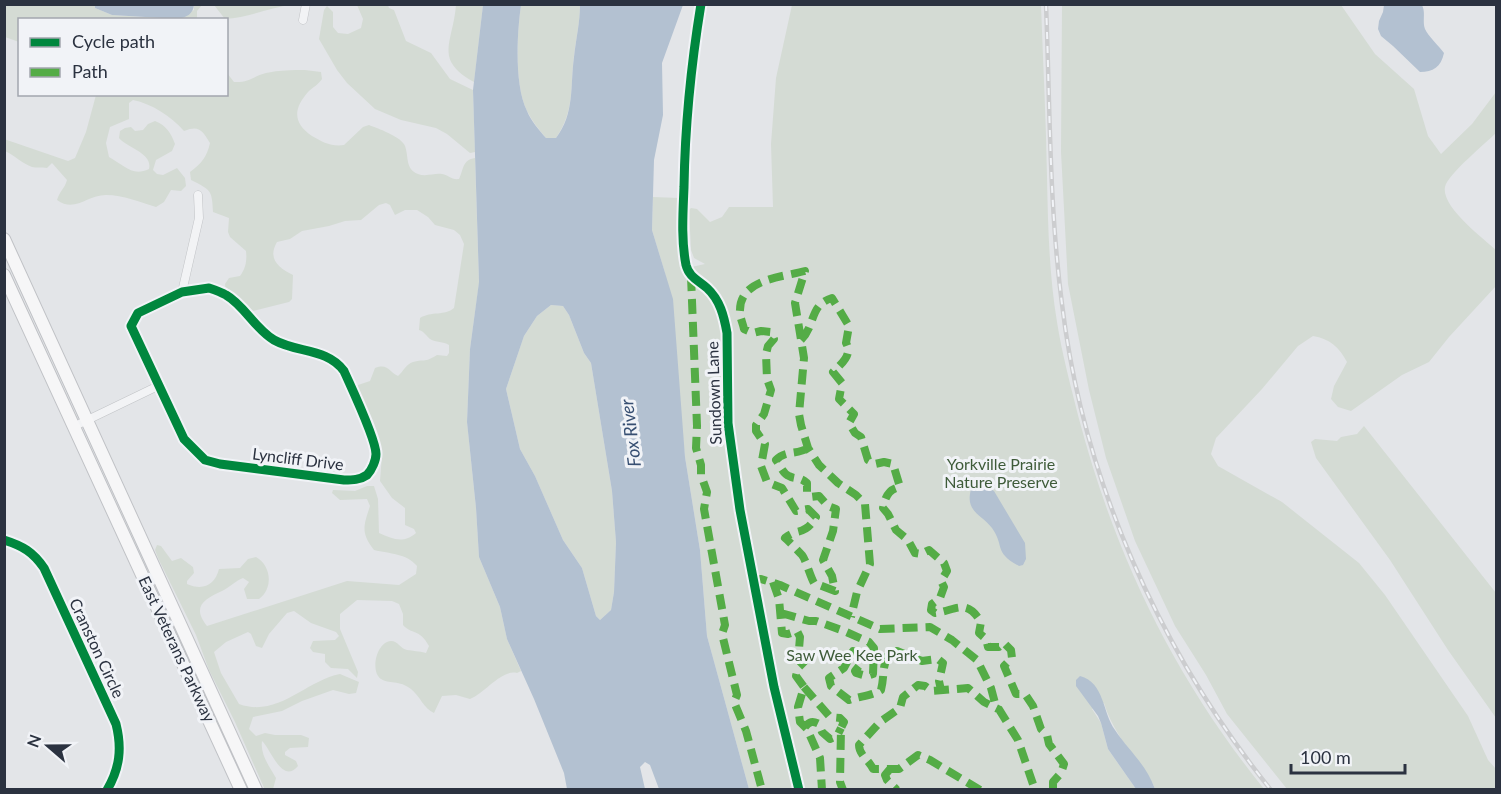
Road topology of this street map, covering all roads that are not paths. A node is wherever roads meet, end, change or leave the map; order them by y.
1 (306, 4) edge
2 (701, 4) edge
3 (303, 20) dead end
4 (198, 195) dead end
5 (4, 239) edge
6 (4, 275) edge
7 (182, 292) junction
8 (158, 386) junction
9 (87, 420) junction
10 (75, 426) junction
11 (4, 540) edge
12 (107, 789) edge
13 (241, 789) edge
14 (256, 789) edge
15 (799, 789) edge

1 - 3 street
2 - 15 street, Sundown Lane
4 - 7 street
5 - 9 main road, East Veterans Parkway
6 - 10 main road, East Veterans Parkway
7 - 8 street, Lyncliff Drive
7 - 8 street, Lyncliff Drive
8 - 9 street
9 - 10 street
9 - 14 main road, East Veterans Parkway
10 - 13 main road, East Veterans Parkway
11 - 12 street, Cranston Circle

